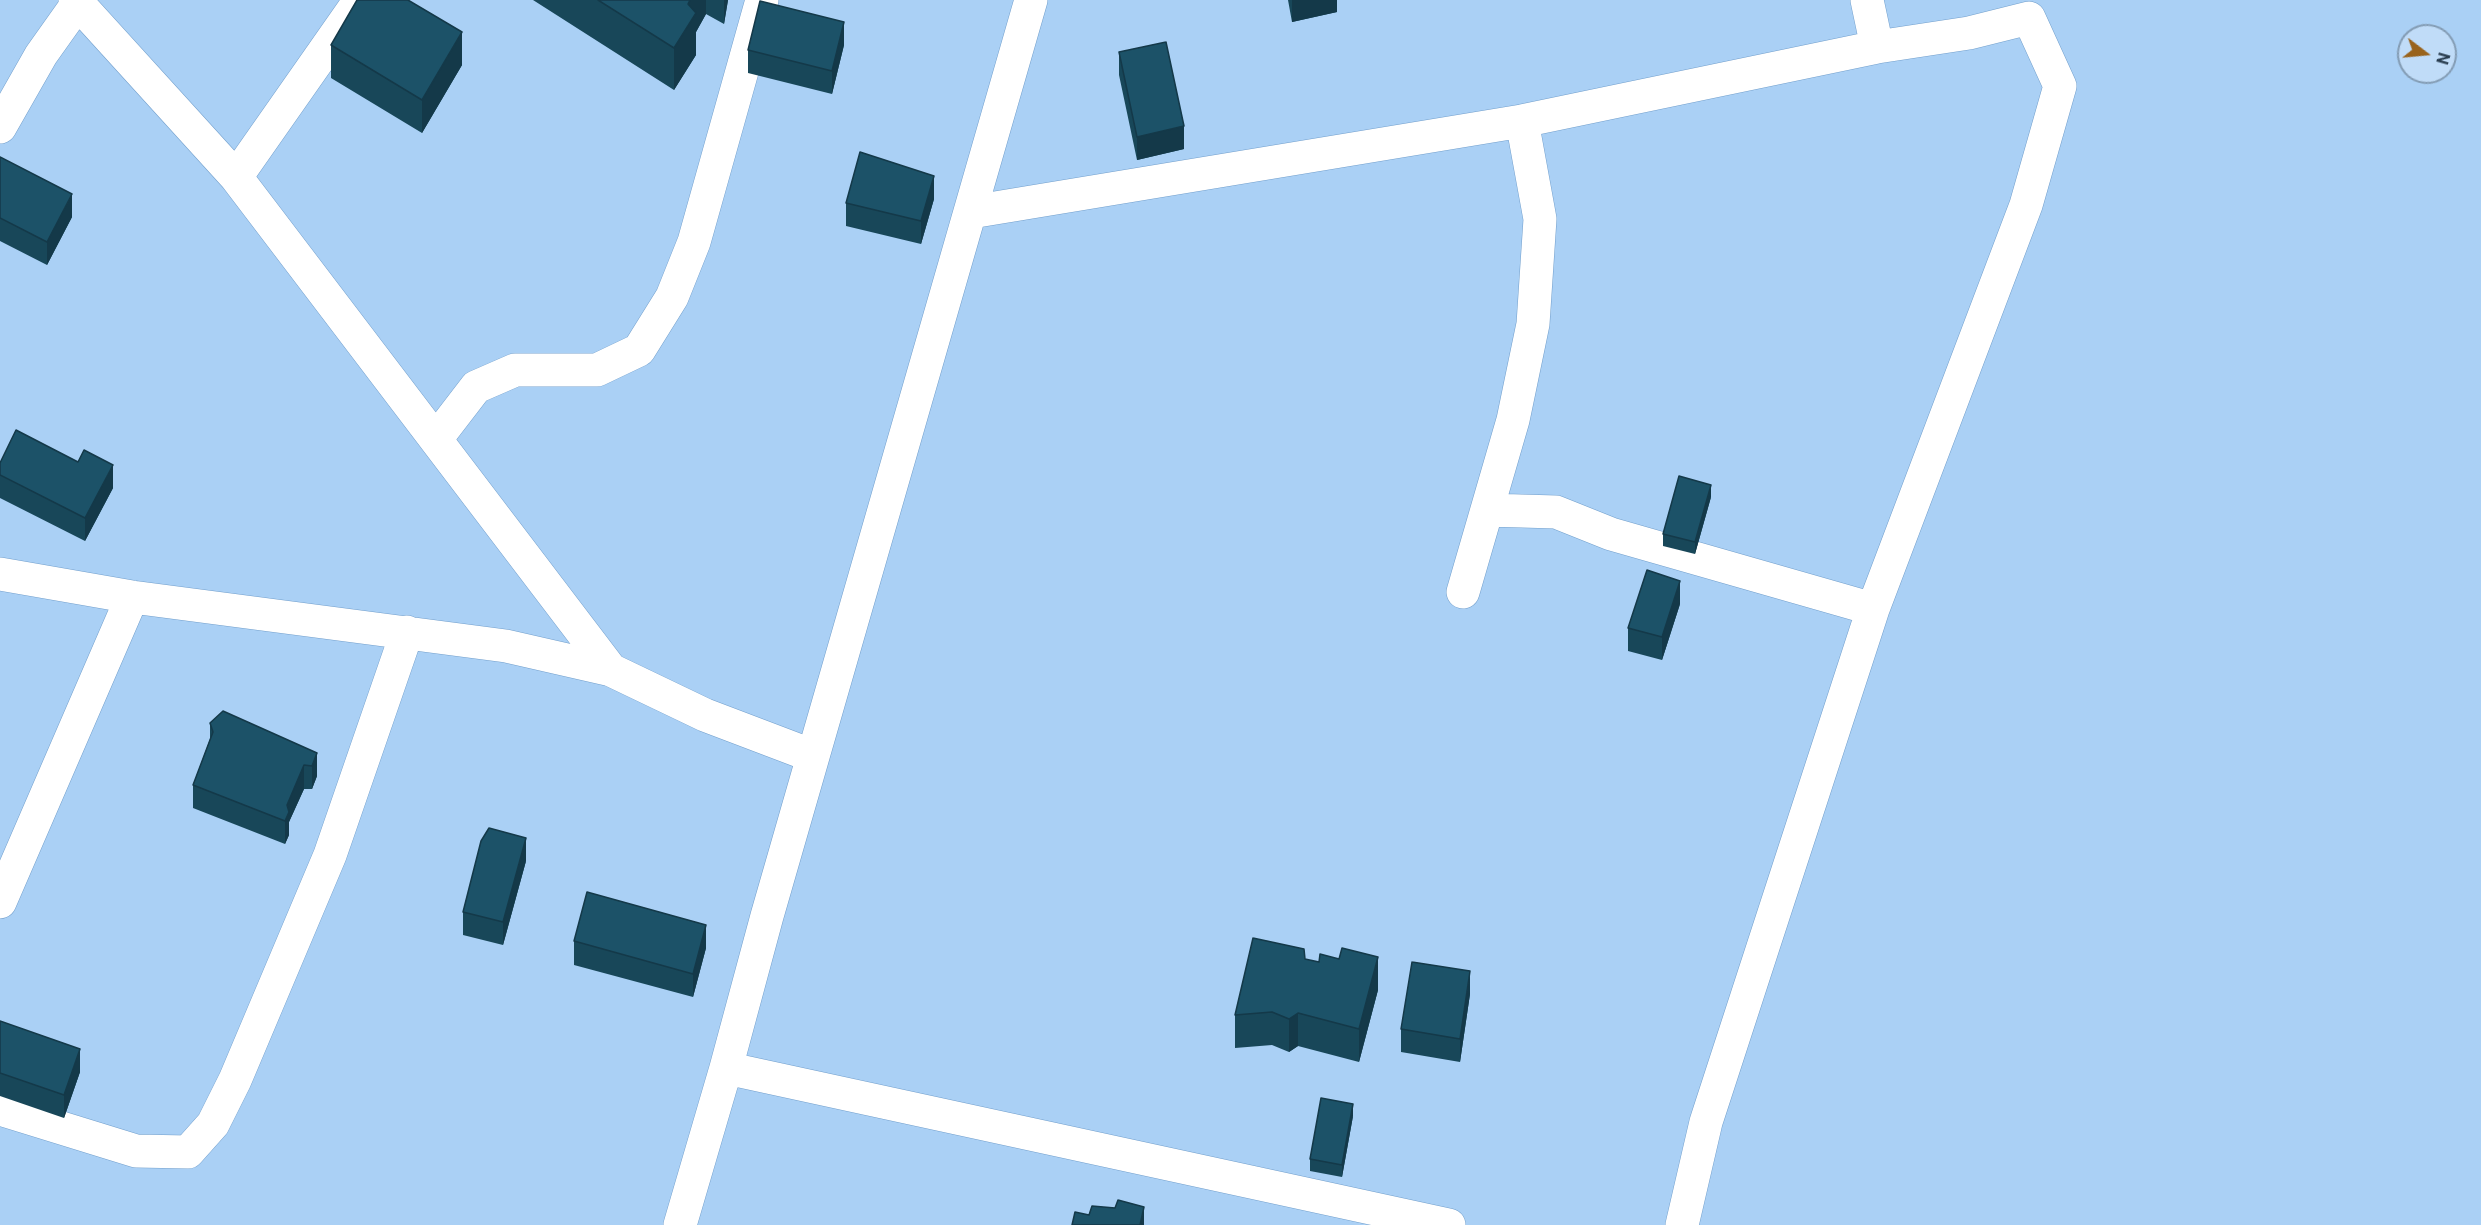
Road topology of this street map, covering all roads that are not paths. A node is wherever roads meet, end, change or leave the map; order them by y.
1 (360, 0) edge
2 (762, 0) edge
3 (1031, 0) edge
4 (1867, 0) edge
5 (76, 2) edge
6 (1877, 47) junction
7 (1522, 121) junction
8 (0, 127) edge
9 (236, 177) junction
10 (971, 212) junction
11 (436, 439) junction
12 (1487, 510) junction
13 (0, 574) edge
14 (1463, 591) dead end
15 (132, 597) junction
16 (1873, 609) junction
17 (407, 632) junction
18 (611, 670) junction
19 (813, 756) junction
20 (0, 902) edge
21 (726, 1068) junction
22 (0, 1109) edge
23 (680, 1225) edge
24 (1449, 1225) edge
25 (1682, 1225) edge

1 - 9 street
2 - 11 street
3 - 10 street
4 - 6 street
5 - 8 street
5 - 9 street
6 - 7 street
6 - 16 street
7 - 10 street
7 - 12 street
9 - 11 street
10 - 19 street
11 - 18 street
12 - 14 street
12 - 16 street
13 - 15 street
15 - 17 street
15 - 20 street
16 - 25 street
17 - 18 street
17 - 22 street
18 - 19 street
19 - 21 street
21 - 23 street
21 - 24 street

